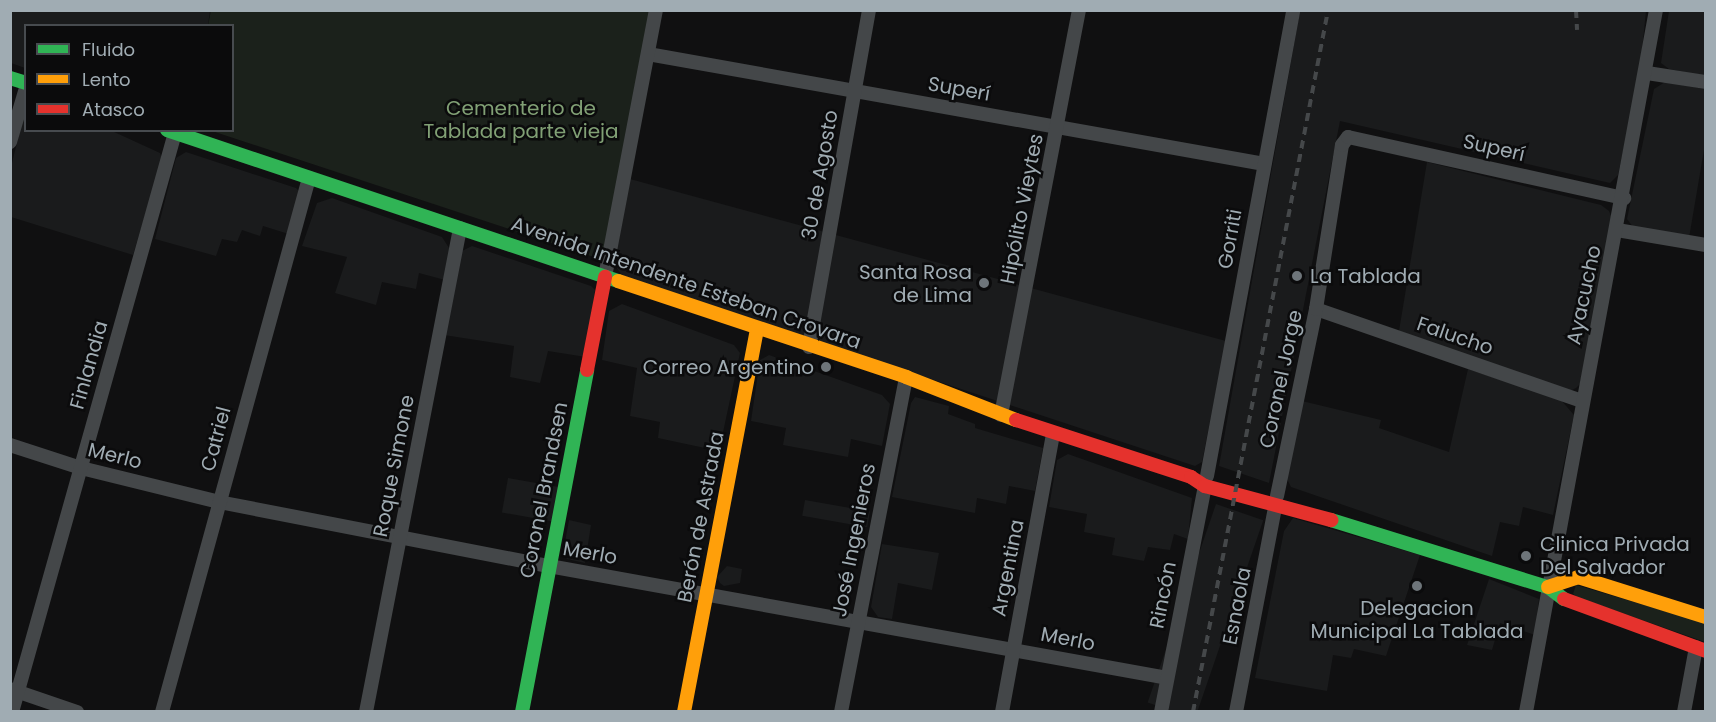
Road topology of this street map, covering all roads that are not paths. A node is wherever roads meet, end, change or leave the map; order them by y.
1 (656, 10) edge
2 (870, 10) edge
3 (1079, 10) edge
4 (1293, 10) edge
5 (1656, 10) edge
6 (648, 54) junction
7 (1647, 73) junction
8 (1706, 82) edge
9 (855, 90) junction
10 (24, 95) edge
11 (1058, 127) junction
12 (171, 132) edge
13 (1356, 137) joint
14 (10, 142) edge
15 (1264, 164) junction
16 (309, 178) junction
17 (1624, 198) junction
18 (460, 228) junction
19 (1617, 230) junction
20 (1706, 245) edge
21 (605, 277) junction
22 (1316, 309) junction
23 (757, 329) junction
24 (809, 347) junction
25 (906, 377) junction
26 (1581, 400) junction
27 (1001, 416) junction
28 (1053, 433) junction
29 (10, 445) edge
30 (81, 468) junction
31 (1206, 481) junction
32 (219, 502) junction
33 (1280, 504) junction
34 (401, 536) junction
35 (549, 566) junction
36 (1548, 586) junction
37 (706, 593) junction
38 (1706, 617) edge
39 (858, 619) junction
40 (1013, 649) junction
41 (1701, 649) edge
42 (1167, 678) junction
43 (14, 690) edge
44 (12, 711) edge
45 (77, 711) edge
46 (162, 711) edge
47 (366, 711) edge
48 (522, 711) edge
49 (684, 711) edge
50 (841, 711) edge
51 (1002, 711) edge
52 (1161, 711) edge
53 (1236, 711) edge
54 (1526, 711) edge
55 (1684, 711) edge

1 - 6 street
2 - 9 street, 30 de Agosto
3 - 11 street, Hipólito Vieytes
4 - 15 street, Gorriti
5 - 7 street, Ayacucho
6 - 9 street, Superí
6 - 21 street
7 - 8 street
7 - 17 street, Ayacucho
9 - 11 street, Superí
9 - 24 street, 30 de Agosto
10 - 14 street
11 - 15 street, Superí
11 - 27 street, Hipólito Vieytes
12 - 16 main road, Avenida Intendente Esteban Crovara
12 - 30 street, Finlandia
13 - 17 street, Superí
13 - 22 street, Coronel Jorge
15 - 31 street, Gorriti
16 - 18 main road, Avenida Intendente Esteban Crovara
16 - 32 street, Catriel
17 - 19 street, Ayacucho
18 - 21 main road, Avenida Intendente Esteban Crovara
18 - 34 street, Roque Simone
19 - 20 street
19 - 26 street, Ayacucho
21 - 23 main road, Avenida Intendente Esteban Crovara
21 - 35 main road, Coronel Brandsen
22 - 26 street, Falucho
22 - 33 street, Coronel Jorge
23 - 24 main road, Avenida Intendente Esteban Crovara
23 - 37 main road, Berón de Astrada
24 - 25 main road, Avenida Intendente Esteban Crovara
25 - 27 main road, Avenida Intendente Esteban Crovara
25 - 39 street, José Ingenieros
26 - 36 street, Ayacucho
27 - 28 main road, Avenida Intendente Esteban Crovara
28 - 31 main road, Avenida Intendente Esteban Crovara
28 - 40 street, Argentina
29 - 30 street, Merlo
30 - 32 street, Merlo
30 - 43 street, Finlandia
31 - 33 main road, Avenida Intendente Esteban Crovara
31 - 42 street, Rincón
32 - 34 street, Merlo
32 - 46 street, Catriel
33 - 36 main road
33 - 53 street, Esnaola
34 - 35 street, Merlo
34 - 47 street, Roque Simone
35 - 37 street, Merlo
35 - 48 main road, Coronel Brandsen
36 - 38 main road
36 - 41 main road
36 - 54 street, Ayacucho
37 - 39 street, Merlo
37 - 49 main road, Berón de Astrada
39 - 40 street, Merlo
39 - 50 street, José Ingenieros
40 - 42 street, Merlo
40 - 51 street, Argentina
41 - 55 street
42 - 52 street, Rincón
43 - 44 street, Finlandia
43 - 45 street

